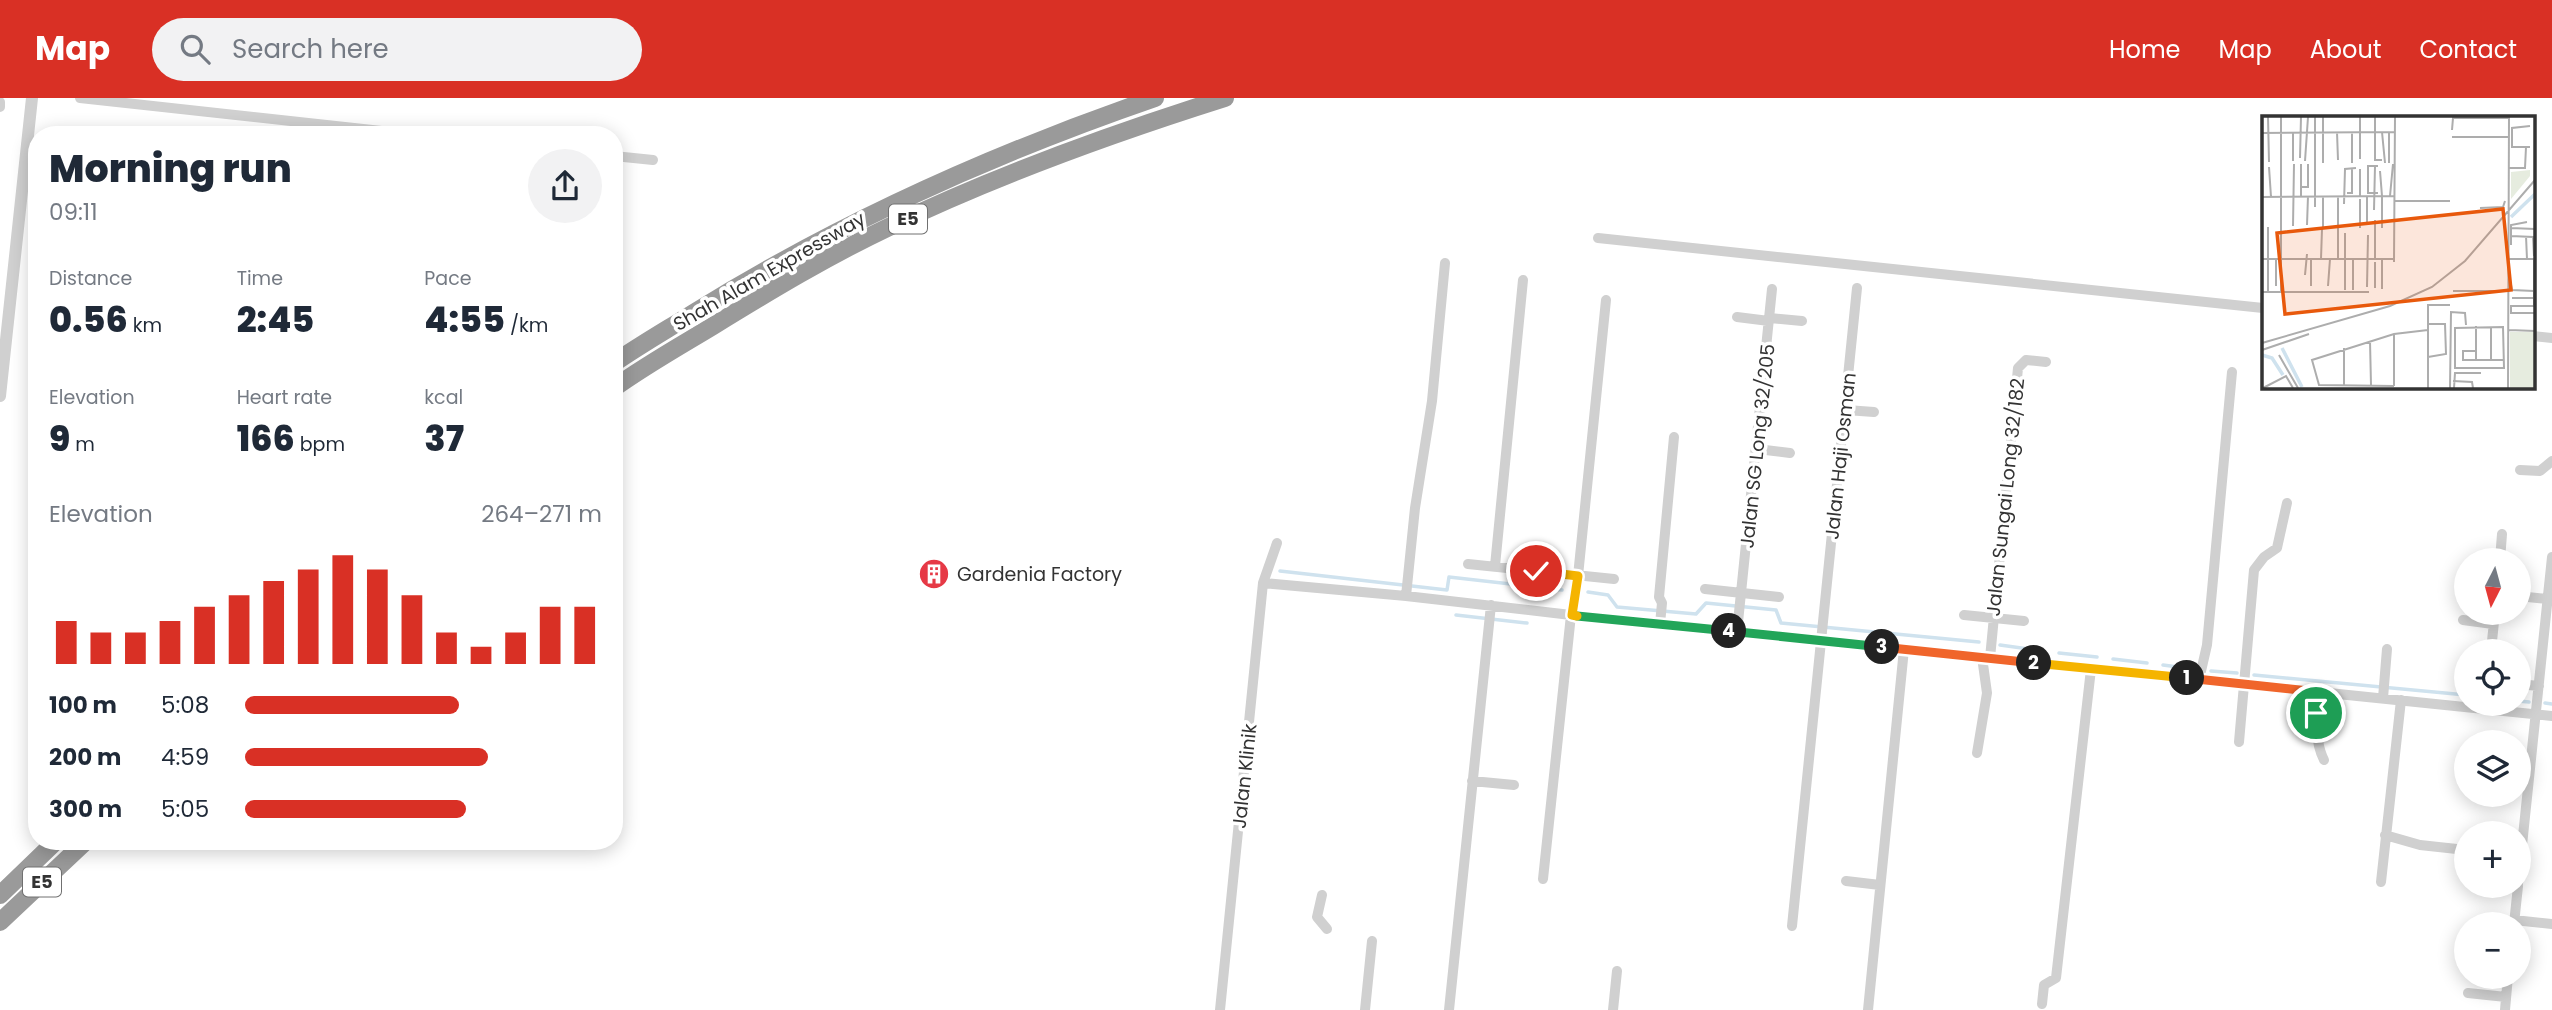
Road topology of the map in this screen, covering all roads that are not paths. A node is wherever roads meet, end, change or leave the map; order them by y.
1 (32, 98) edge
2 (80, 98) edge
3 (1155, 98) edge
4 (1225, 98) edge
5 (29, 126) edge
6 (336, 126) edge
7 (28, 135) edge
8 (623, 157) edge
9 (653, 160) dead end
10 (1598, 238) dead end
11 (1445, 263) dead end
12 (1524, 280) dead end
13 (1857, 288) dead end
14 (1772, 289) dead end
15 (1606, 300) dead end
16 (2262, 308) edge
17 (1737, 317) dead end
18 (1769, 319) junction
19 (1802, 321) dead end
20 (2534, 336) edge
21 (2552, 338) edge
22 (623, 357) edge
23 (2046, 362) dead end
24 (2232, 372) dead end
25 (623, 382) edge
26 (0, 396) edge
27 (1846, 410) junction
28 (1874, 412) dead end
29 (1674, 437) dead end
30 (1757, 449) junction
31 (1790, 453) dead end
32 (2552, 461) edge
33 (2520, 470) dead end
34 (2287, 503) dead end
35 (2502, 534) dead end
36 (1277, 543) dead end
37 (2501, 548) edge
38 (2552, 557) edge
39 (1468, 564) dead end
40 (1495, 566) junction
41 (1578, 576) junction
42 (1614, 579) dead end
43 (1263, 583) junction
44 (1705, 589) dead end
45 (1406, 596) junction
46 (1779, 597) dead end
47 (2531, 597) edge
48 (1742, 598) junction
49 (2548, 599) junction
50 (1490, 613) junction
51 (1572, 615) junction
52 (1964, 615) dead end
53 (1993, 618) junction
54 (2024, 621) dead end
55 (1660, 624) junction
56 (1737, 632) junction
57 (1822, 633) junction
58 (1904, 649) junction
59 (2387, 649) dead end
60 (1986, 658) junction
61 (2091, 669) junction
62 (2199, 680) junction
63 (2244, 684) junction
64 (2531, 685) edge
65 (2539, 686) junction
66 (2383, 691) junction
67 (2318, 692) junction
68 (2401, 700) junction
69 (2454, 704) edge
70 (2531, 713) edge
71 (2536, 714) junction
72 (2552, 716) edge
73 (2239, 742) dead end
74 (1977, 753) dead end
75 (2324, 760) dead end
76 (1472, 780) junction
77 (1514, 785) dead end
78 (2524, 821) edge
79 (2385, 835) junction
80 (2454, 849) edge
81 (47, 850) edge
82 (76, 850) edge
83 (1543, 879) dead end
84 (1846, 881) dead end
85 (2381, 881) dead end
86 (1880, 885) junction
87 (0, 895) edge
88 (1322, 895) dead end
89 (0, 922) edge
90 (2531, 922) edge
91 (2552, 923) edge
92 (1792, 926) dead end
93 (1326, 929) dead end
94 (1372, 941) dead end
95 (1617, 971) dead end
96 (2507, 989) edge
97 (2468, 993) dead end
98 (2506, 997) junction
99 (2042, 1004) dead end
100 (1220, 1010) edge
101 (1364, 1010) edge
102 (1449, 1010) edge
103 (1613, 1010) edge
104 (1868, 1010) edge
105 (2505, 1010) edge

1 - 5 street
2 - 6 street
3 - 22 highway, Shah Alam Expressway / E5
4 - 25 highway, Shah Alam Expressway / E5
7 - 26 street
8 - 9 street
10 - 16 street
11 - 45 street
12 - 40 street
13 - 27 street, Jalan Haji Osman
14 - 18 street, Jalan SG Long 32/205
15 - 41 street
17 - 18 street
18 - 19 street
18 - 30 street, Jalan SG Long 32/205
20 - 21 street
23 - 53 street, Jalan Sungai Long 32/182
24 - 62 street
27 - 28 street
27 - 57 street, Jalan Haji Osman
29 - 55 street
30 - 31 street
30 - 48 street, Jalan SG Long 32/205
32 - 33 street
34 - 63 street
35 - 37 street
36 - 43 street, Jalan Klinik
38 - 49 street
39 - 40 street
40 - 41 street
41 - 42 street
41 - 51 street
43 - 45 street
43 - 100 street, Jalan Klinik
44 - 48 street
45 - 50 street
46 - 48 street
47 - 49 street
48 - 56 street, Jalan SG Long 32/205
49 - 65 street
50 - 51 street
50 - 76 street
51 - 55 street
51 - 83 street
52 - 53 street
53 - 54 street
53 - 60 street, Jalan Sungai Long 32/182
55 - 56 street
56 - 57 street
57 - 58 street
57 - 92 street, Jalan Haji Osman
58 - 60 street
58 - 86 street
59 - 66 street
60 - 61 street
60 - 74 street, Jalan Sungai Long 32/182
61 - 62 street
61 - 99 street
62 - 63 street
63 - 67 street
63 - 73 street
64 - 65 street
65 - 71 street
66 - 67 street
66 - 68 street
67 - 75 street
68 - 69 street
68 - 79 street
70 - 71 street
71 - 72 street
71 - 78 street
76 - 77 street
76 - 102 street
79 - 80 street
79 - 85 street
81 - 87 highway, E5
82 - 89 highway, E5
84 - 86 street
86 - 104 street
88 - 93 street
90 - 91 street
94 - 101 street
95 - 103 street
96 - 98 street
97 - 98 street
98 - 105 street

